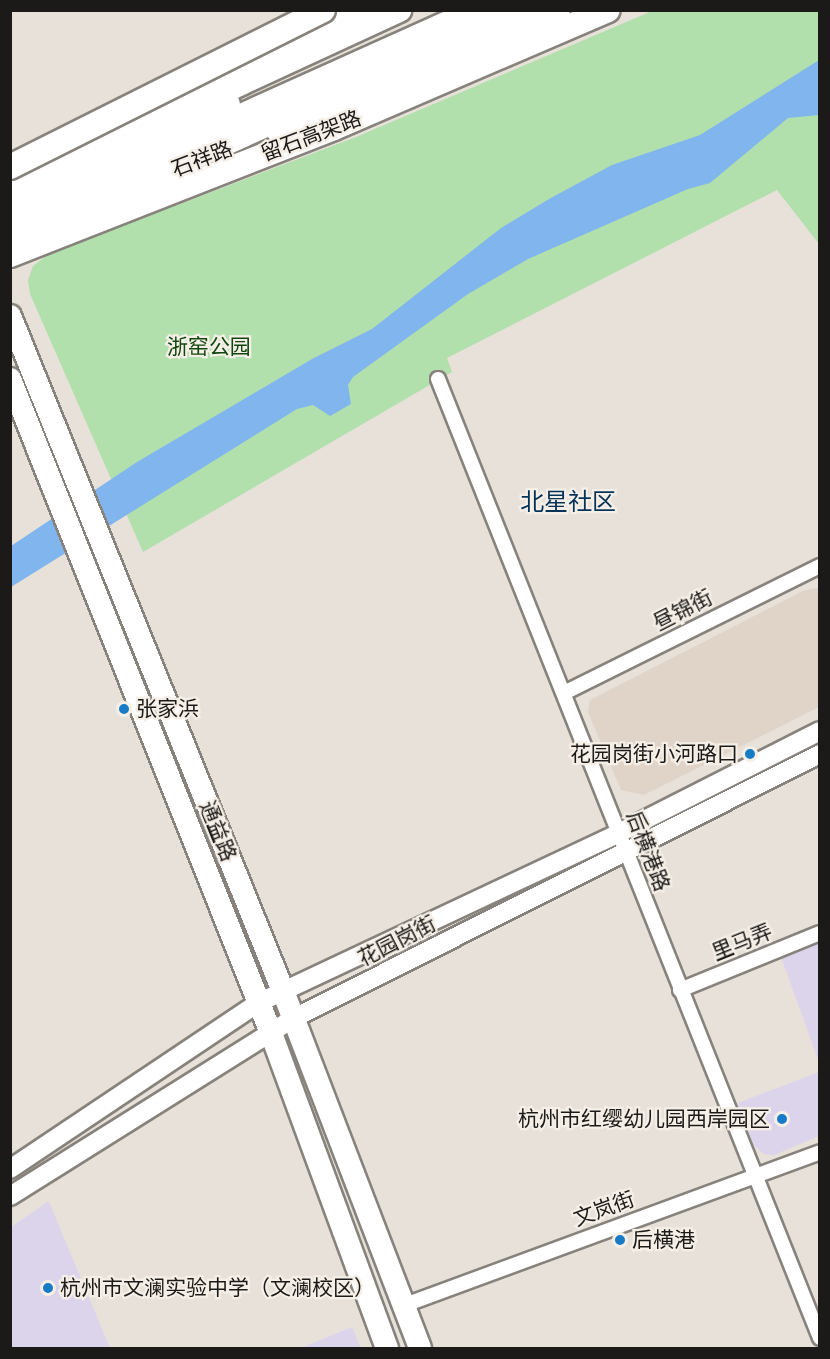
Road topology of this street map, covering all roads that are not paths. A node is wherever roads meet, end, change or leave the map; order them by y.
1 (357, 10) edge
2 (399, 10) edge
3 (436, 10) edge
4 (477, 10) edge
5 (521, 10) edge
6 (559, 10) edge
7 (608, 10) edge
8 (320, 16) edge
9 (81, 147) junction
10 (10, 167) edge
11 (10, 182) edge
12 (130, 186) junction
13 (10, 200) edge
14 (10, 220) edge
15 (10, 236) edge
16 (10, 255) edge
17 (10, 316) edge
18 (10, 379) edge
19 (438, 379) dead end
20 (819, 566) edge
21 (566, 692) junction
22 (819, 731) edge
23 (819, 754) edge
24 (622, 841) junction
25 (819, 933) edge
26 (680, 990) junction
27 (282, 991) junction
28 (258, 1004) junction
29 (292, 1019) junction
30 (271, 1033) junction
31 (819, 1152) edge
32 (10, 1169) edge
33 (755, 1176) junction
34 (10, 1196) edge
35 (402, 1306) junction
36 (819, 1338) edge
37 (387, 1348) edge
38 (420, 1348) edge

1 - 8 main road
2 - 9 highway
3 - 13 highway
4 - 14 highway, 留石高架路
5 - 12 highway
6 - 12 main road, 石祥路
7 - 16 highway, 留石高架路
8 - 9 main road
8 - 10 highway, bridge
9 - 11 main road
12 - 15 main road, 石祥路
17 - 27 main road, 通益路
18 - 28 main road, 通益路
19 - 21 street, 后横港路
20 - 21 street, 昼锦街
21 - 24 street, 后横港路
22 - 24 street, 花园岗街
23 - 24 street, 花园岗街
24 - 26 street, 后横港路
24 - 27 street, 花园岗街
24 - 29 street, 花园岗街
25 - 26 street, 里马弄
26 - 33 street, 后横港路
27 - 28 street, 花园岗街
27 - 29 main road, 通益路
28 - 30 main road, 通益路
28 - 32 street, 花园岗街
29 - 30 street, 花园岗街
29 - 35 main road, 通益路
30 - 34 street, 花园岗街
30 - 37 main road, 通益路
31 - 33 street, 文岚街
33 - 35 street, 文岚街
33 - 36 street, 后横港路
35 - 38 main road, 通益路

